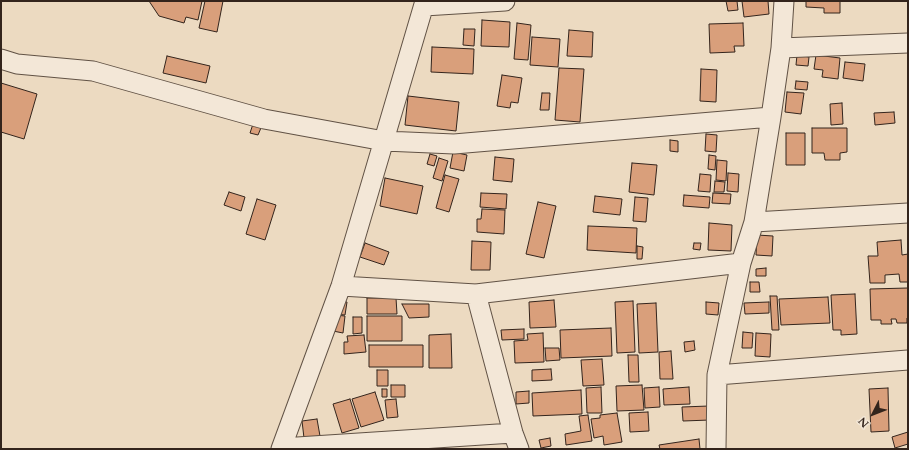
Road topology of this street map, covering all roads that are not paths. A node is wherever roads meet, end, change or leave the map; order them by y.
1 (505, 1) edge
2 (784, 1) edge
3 (425, 3) edge
4 (908, 43) edge
5 (781, 48) junction
6 (1, 59) edge
7 (772, 117) junction
8 (384, 141) junction
9 (908, 213) edge
10 (754, 222) junction
11 (740, 263) junction
12 (341, 286) junction
13 (476, 294) junction
14 (908, 360) edge
15 (717, 375) junction
16 (516, 441) edge
17 (282, 448) edge
18 (716, 449) edge

1 - 3 street
2 - 5 street
3 - 8 street
4 - 5 street
5 - 7 street
6 - 8 street
7 - 8 street
7 - 10 street
8 - 12 street
9 - 10 street
10 - 11 street
11 - 13 street
11 - 15 street
12 - 13 street
12 - 17 street
13 - 16 street
14 - 15 street
15 - 18 street
16 - 17 street

